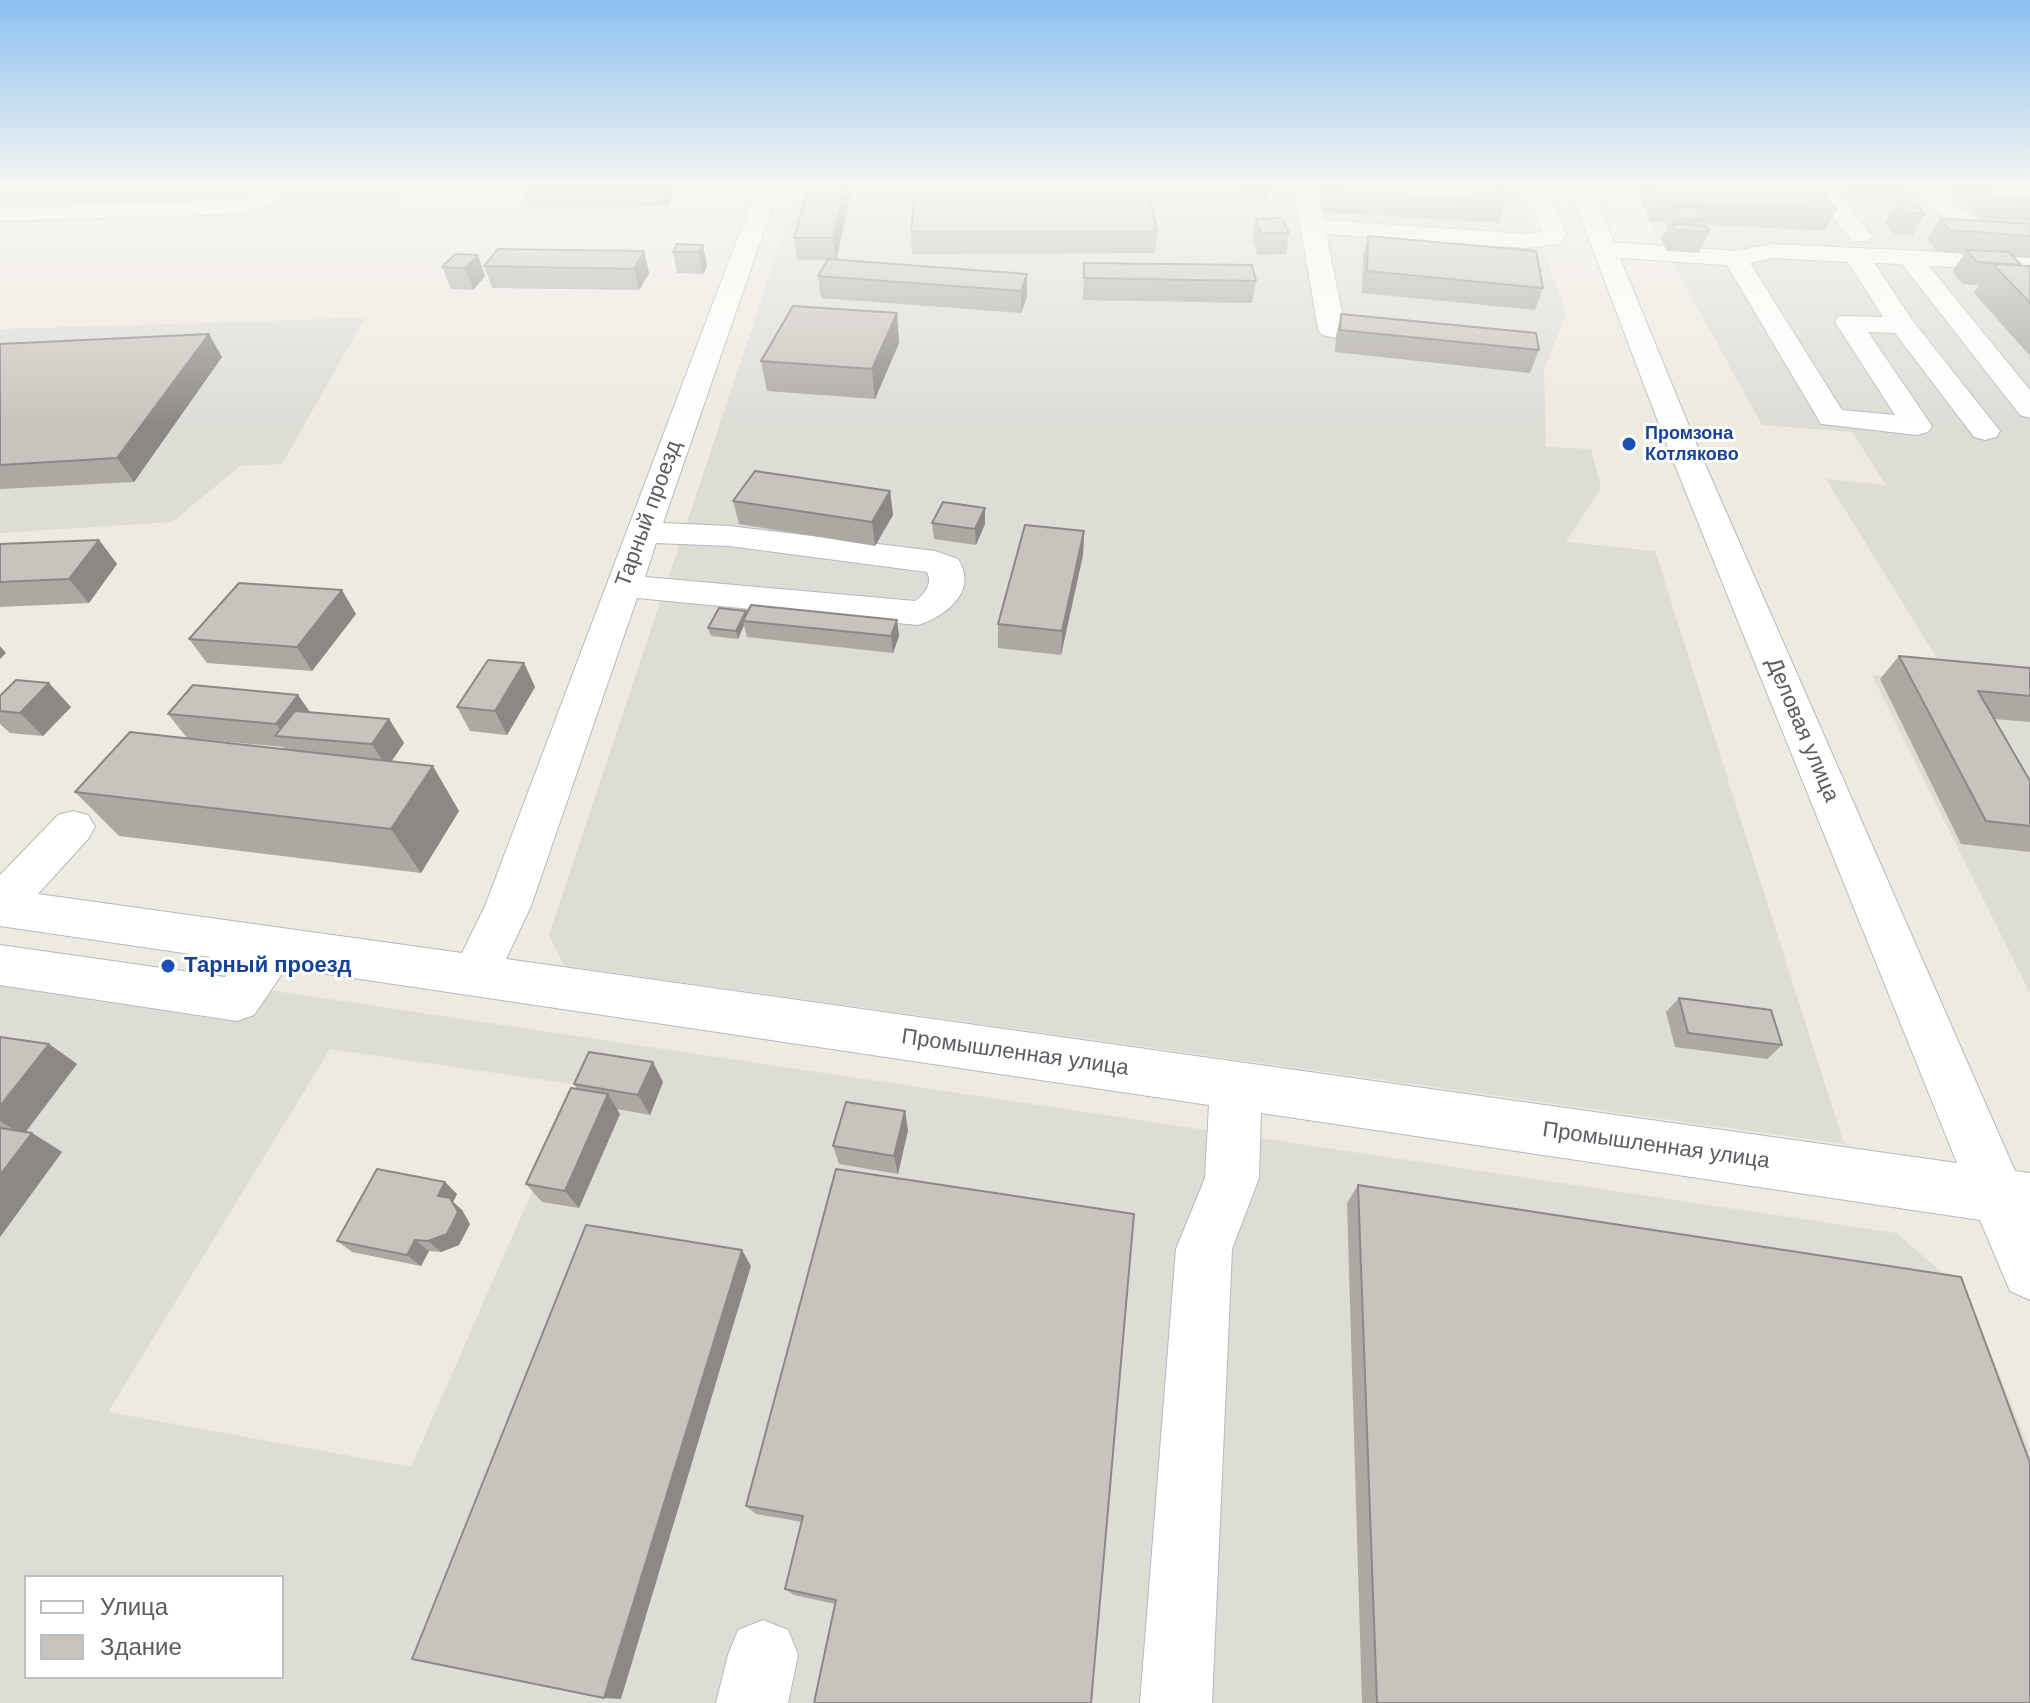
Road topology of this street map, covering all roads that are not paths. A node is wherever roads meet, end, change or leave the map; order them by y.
1 (739, 266) edge
2 (1320, 266) edge
3 (1610, 266) edge
4 (1736, 266) edge
5 (1870, 266) edge
6 (1916, 266) edge
7 (1903, 326) junction
8 (1421, 338) edge
9 (2030, 409) edge
10 (1917, 426) junction
11 (1985, 431) junction
12 (2030, 434) edge
13 (643, 532) junction
14 (623, 586) junction
15 (73, 827) dead end
16 (0, 906) edge
17 (276, 945) junction
18 (0, 965) edge
19 (475, 975) junction
20 (1236, 1085) junction
21 (2014, 1198) edge
22 (2030, 1271) edge
23 (1176, 1703) edge

1 - 13 street, Тарный проезд
2 - 8 street
3 - 21 street, Деловая улица
4 - 10 street
5 - 7 street
6 - 9 street
7 - 10 street
7 - 11 street
10 - 11 street
11 - 12 street
13 - 14 street, Тарный проезд
13 - 14 street
14 - 19 street, Тарный проезд
15 - 16 street
16 - 17 street, Промышленная улица
17 - 18 street
17 - 19 street, Промышленная улица
19 - 20 street, Промышленная улица
20 - 21 street, Промышленная улица
20 - 23 street
21 - 22 street, Деловая улица

